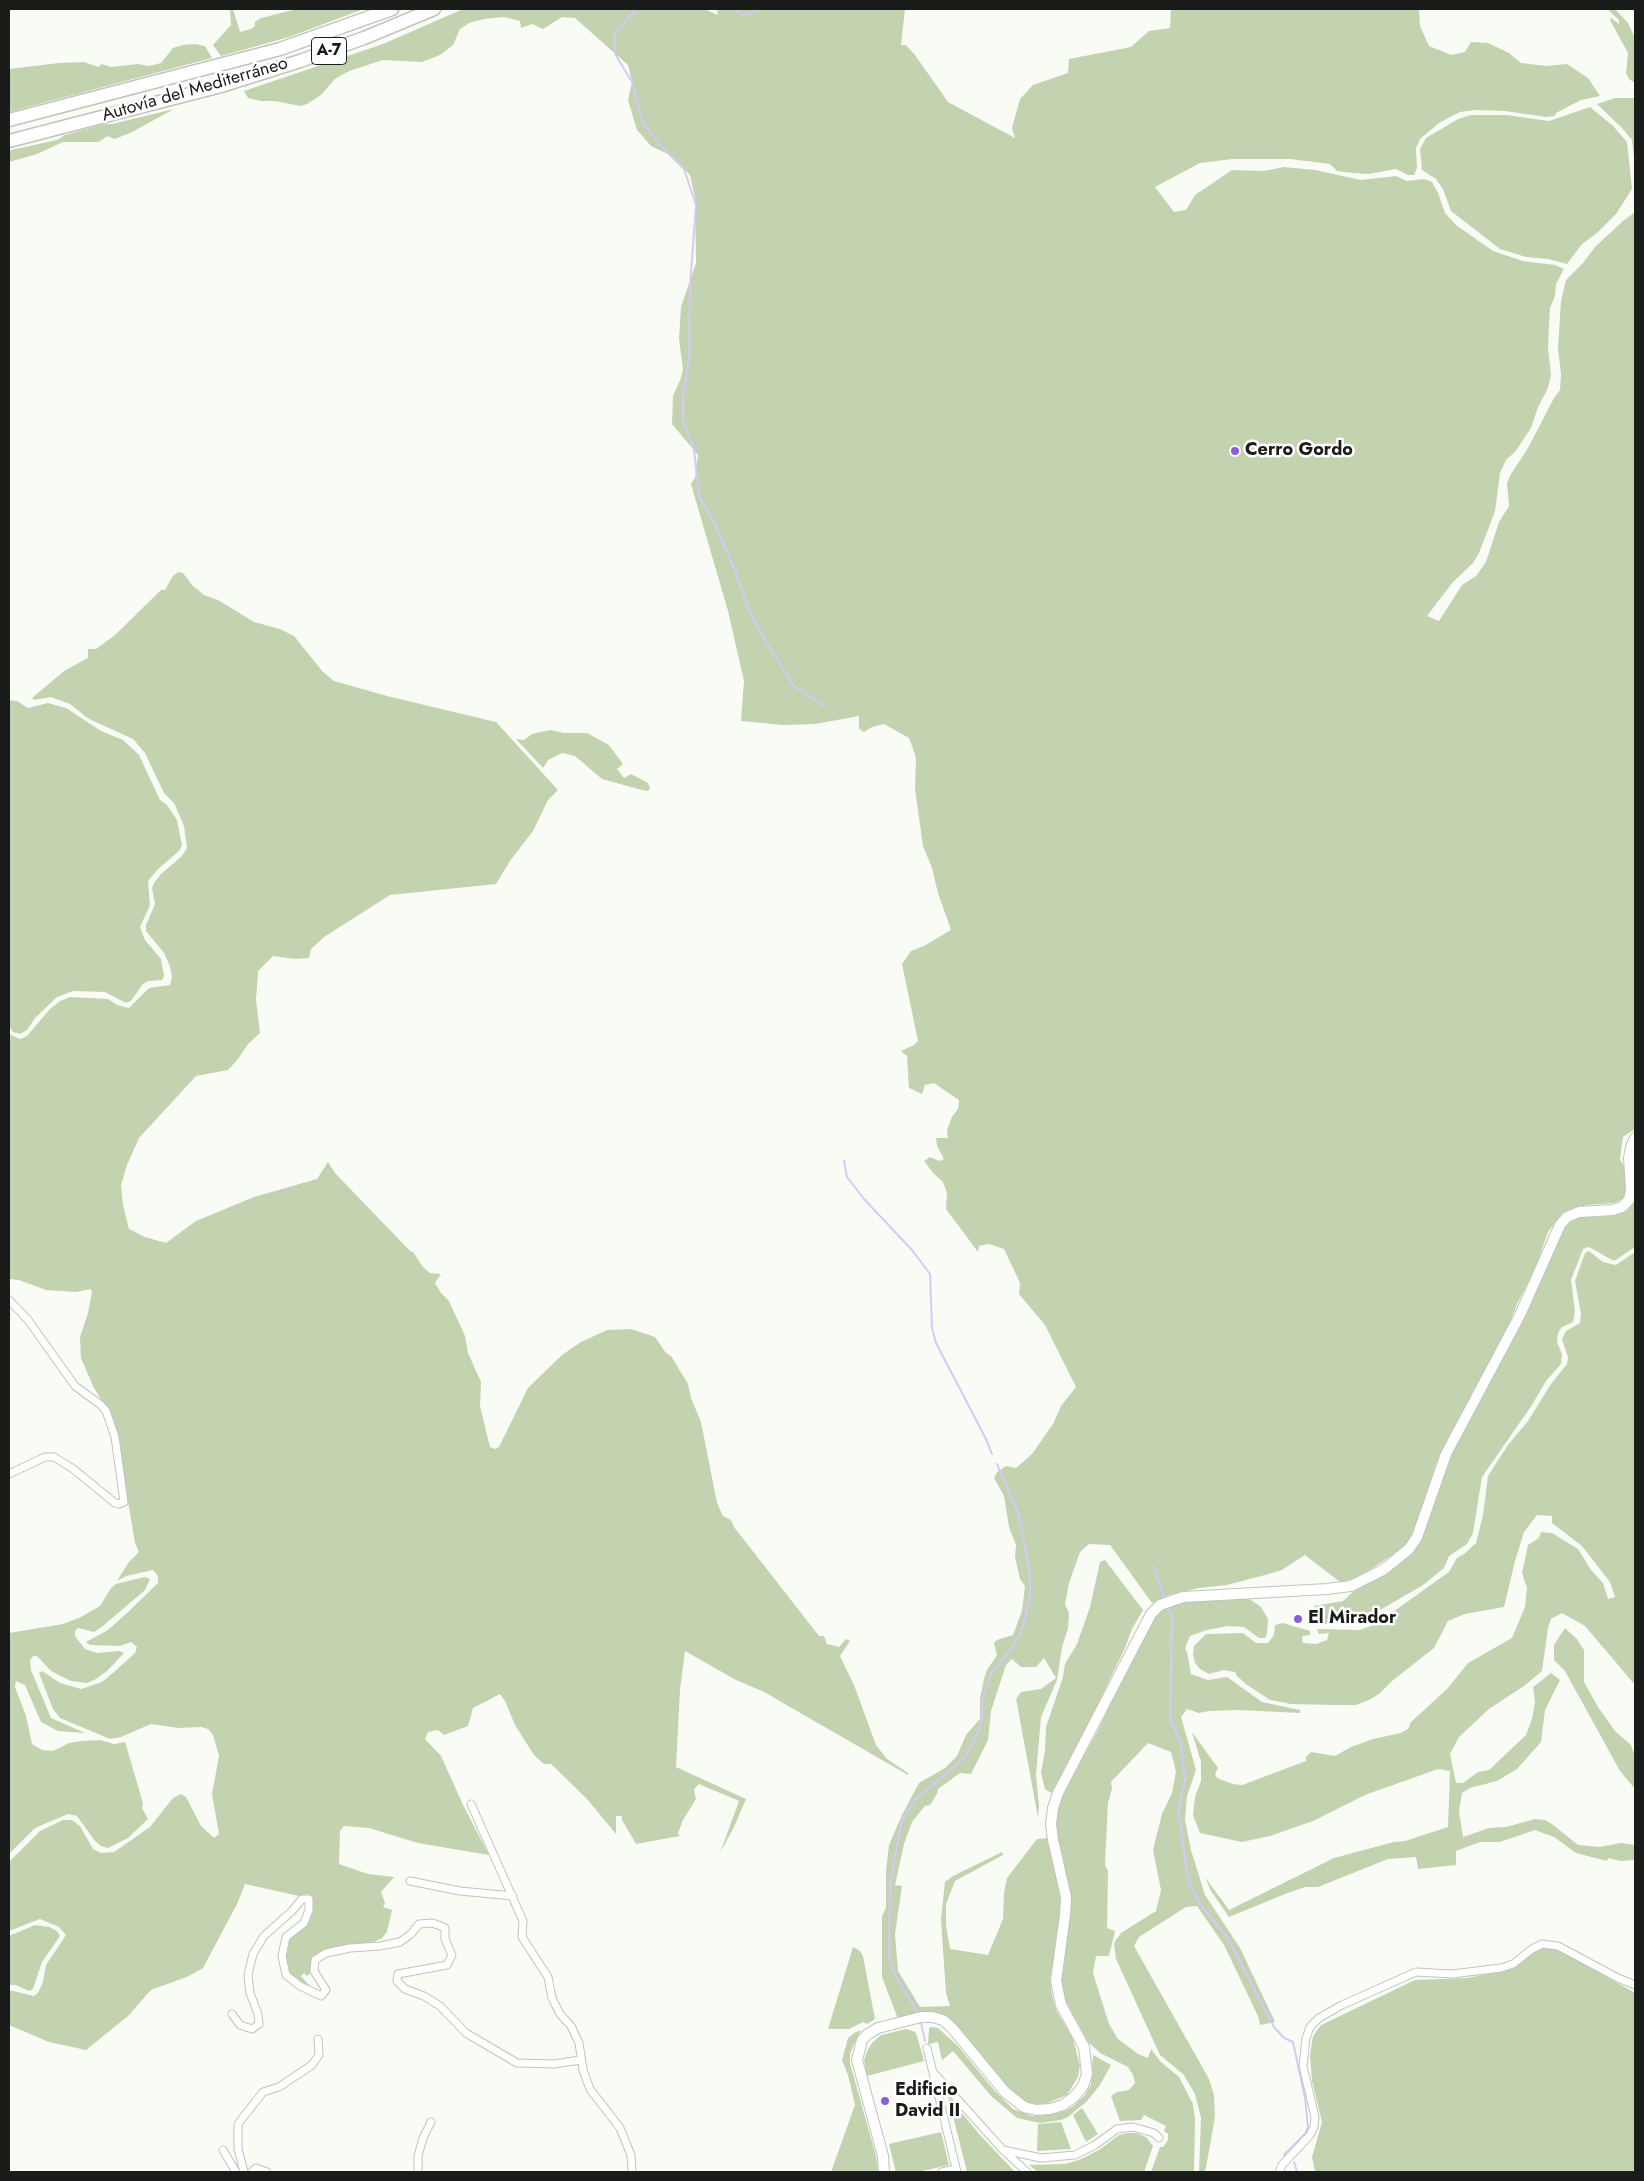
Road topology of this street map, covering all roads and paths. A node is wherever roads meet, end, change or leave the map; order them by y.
1 (392, 9) edge
2 (434, 9) edge
3 (9, 120) edge
4 (9, 141) edge
5 (1635, 1138) edge
6 (9, 1300) edge
7 (9, 1474) edge
8 (471, 1804) dead end
9 (410, 1880) dead end
10 (513, 1896) junction
11 (1635, 1985) edge
12 (232, 2014) dead end
13 (318, 2039) dead end
14 (927, 2048) dead end
15 (580, 2060) junction
16 (933, 2072) junction
17 (431, 2122) dead end
18 (1159, 2138) dead end
19 (223, 2150) dead end
20 (1003, 2150) junction
21 (883, 2156) junction
22 (957, 2171) edge
23 (236, 2172) edge
24 (244, 2172) edge
25 (252, 2172) edge
26 (267, 2172) edge
27 (418, 2172) edge
28 (632, 2172) edge
29 (884, 2172) edge
30 (890, 2172) edge
31 (942, 2172) edge
32 (1027, 2172) edge
33 (1279, 2172) edge

1 - 3 highway, Autovía del Mediterráneo / A-7
2 - 4 highway, Autovía del Mediterráneo / A-7
5 - 21 street
6 - 7 street
8 - 10 street
9 - 10 street
10 - 15 street
11 - 33 street
12 - 15 street
13 - 24 street
14 - 16 street
15 - 28 street
16 - 20 street
16 - 22 street
17 - 27 street
18 - 20 street
19 - 23 street
20 - 32 street
21 - 29 street
21 - 30 street
22 - 31 street
25 - 26 street

